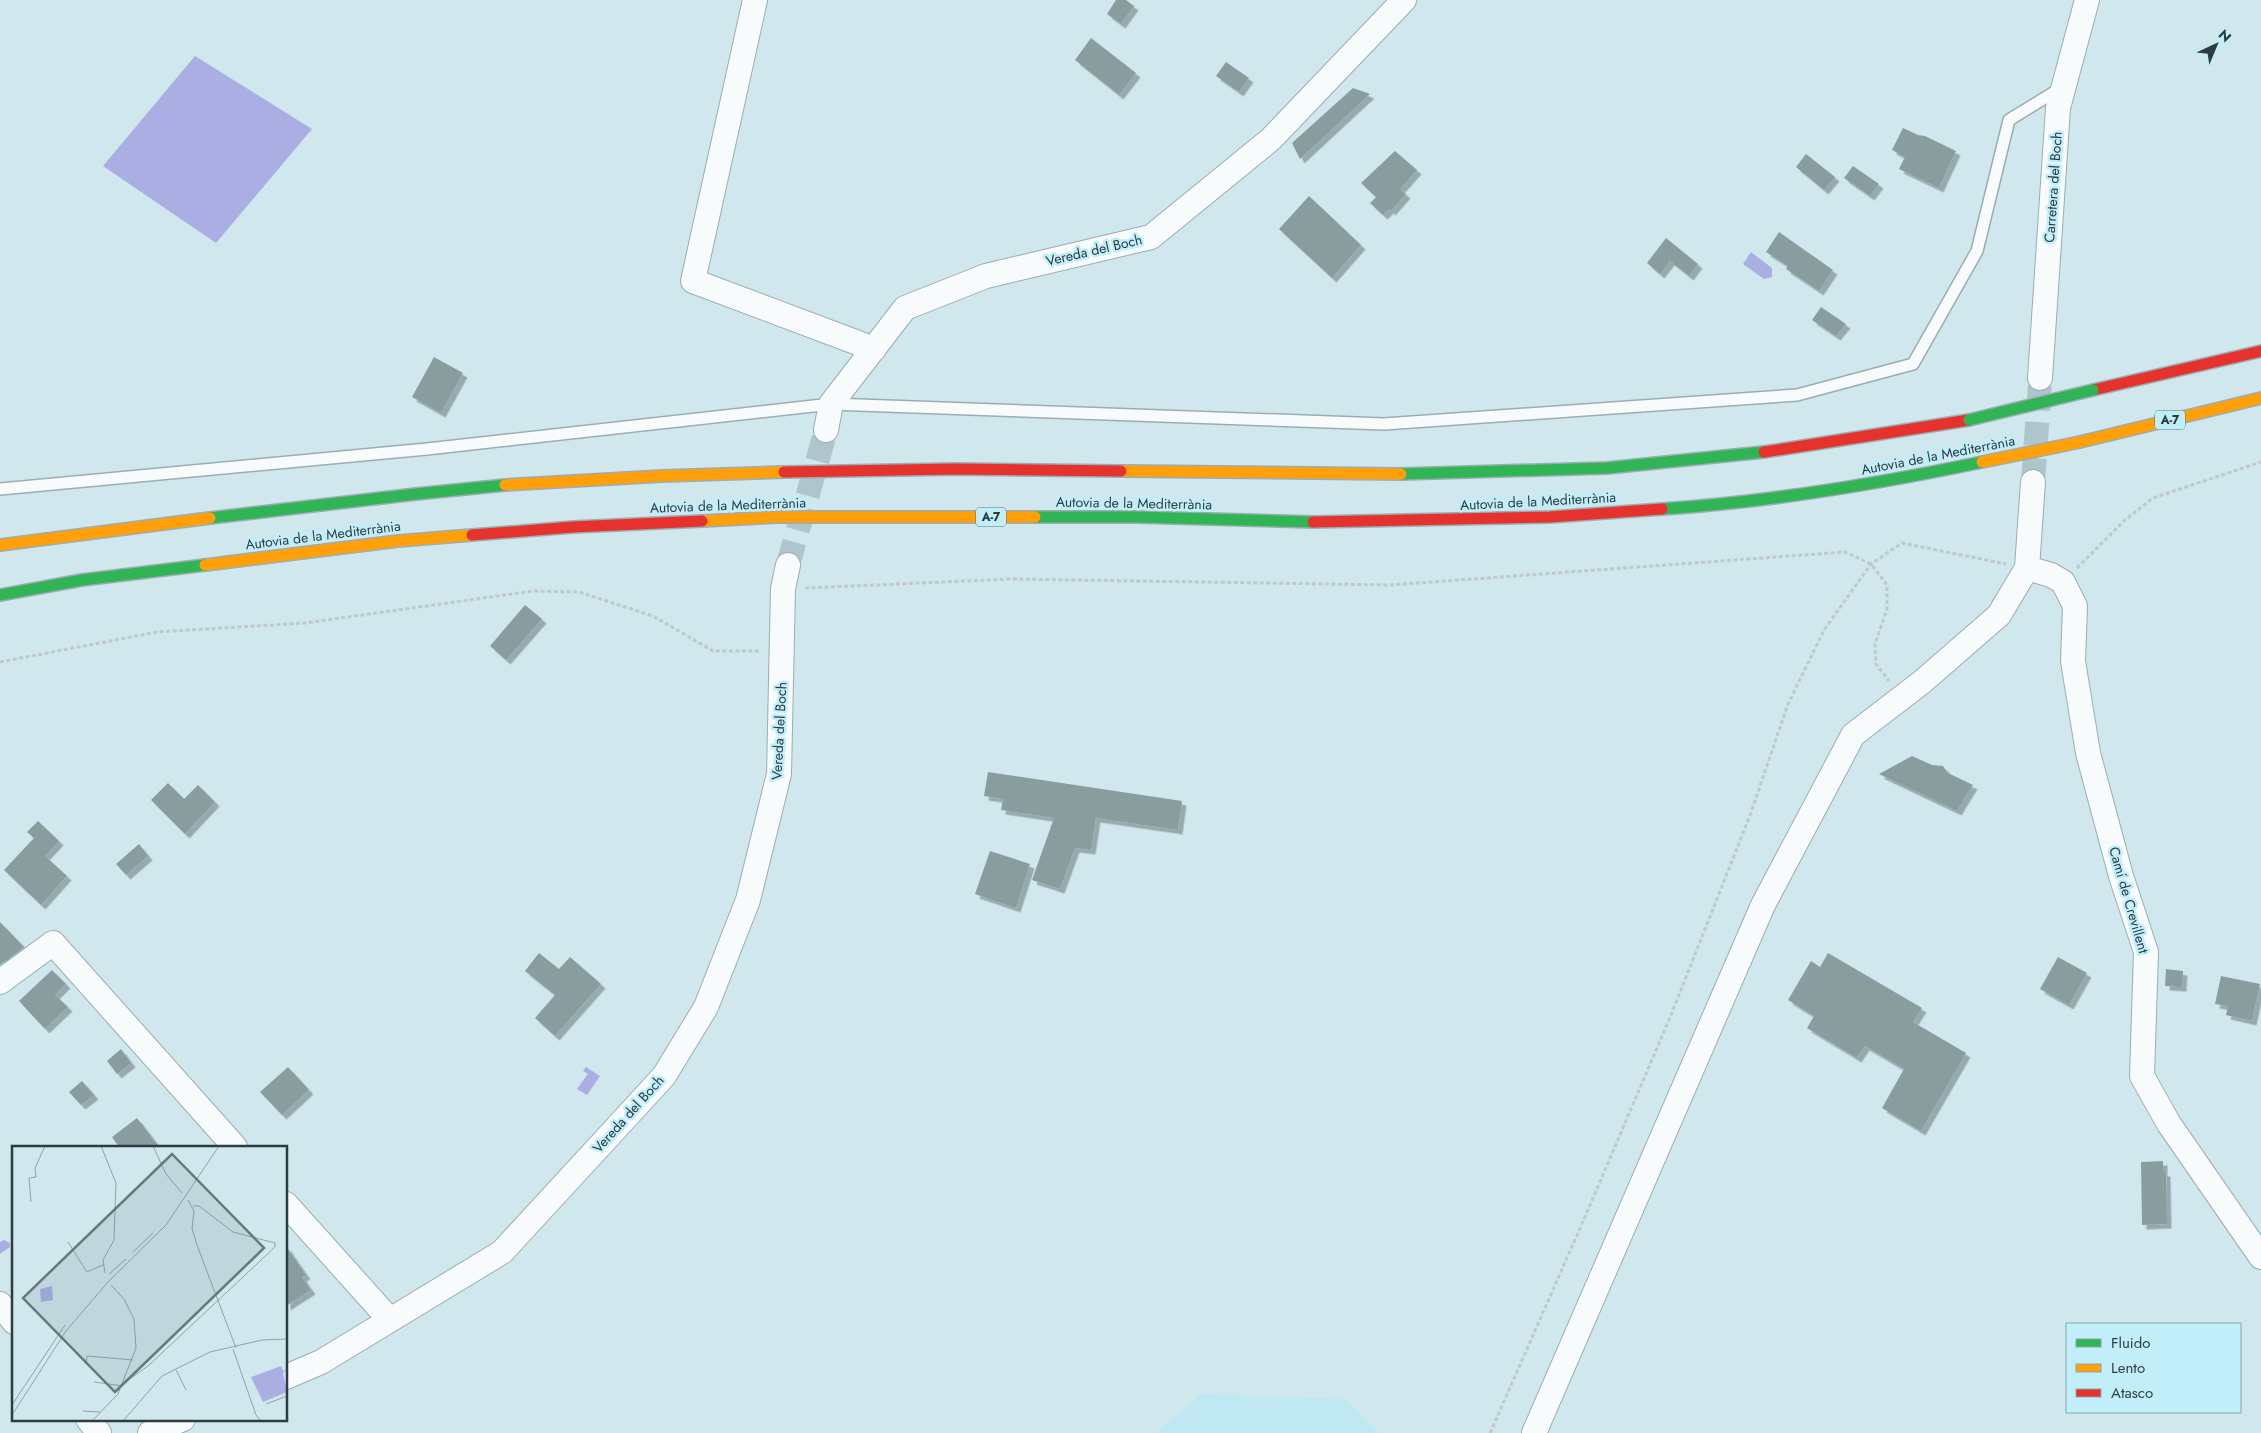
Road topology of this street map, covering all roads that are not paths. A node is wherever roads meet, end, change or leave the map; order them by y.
1 (755, 0) edge
2 (1404, 0) edge
3 (2087, 0) edge
4 (2064, 85) junction
5 (874, 349) junction
6 (2261, 351) edge
7 (2040, 378) tunnel mouth
8 (2261, 398) edge
9 (831, 404) junction
10 (826, 430) tunnel mouth
11 (2033, 482) tunnel mouth
12 (0, 489) edge
13 (0, 545) edge
14 (788, 565) tunnel mouth
15 (2027, 568) junction
16 (0, 595) edge
17 (0, 982) edge
18 (234, 1146) edge
19 (288, 1206) edge
20 (2261, 1257) edge
21 (0, 1304) edge
22 (12, 1319) edge
23 (390, 1320) junction
24 (288, 1376) edge
25 (89, 1420) edge
26 (181, 1420) edge
27 (99, 1433) edge
28 (150, 1433) edge
29 (1534, 1433) edge

1 - 5 street
2 - 5 street, Vereda del Boch
3 - 4 street, Carretera del Boch
4 - 7 street, Carretera del Boch
4 - 9 lane
5 - 9 street, Vereda del Boch
6 - 13 highway, Autovia de la Mediterrània, bridge
8 - 16 highway, Autovia de la Mediterrània / A-7, bridge
9 - 10 street, Vereda del Boch
9 - 12 lane
11 - 15 street
14 - 23 street, Vereda del Boch
15 - 20 street, Camí de Crevillent
15 - 29 street
17 - 18 street
19 - 23 street
21 - 22 street
23 - 24 street, Vereda del Boch
25 - 27 street
26 - 28 street

